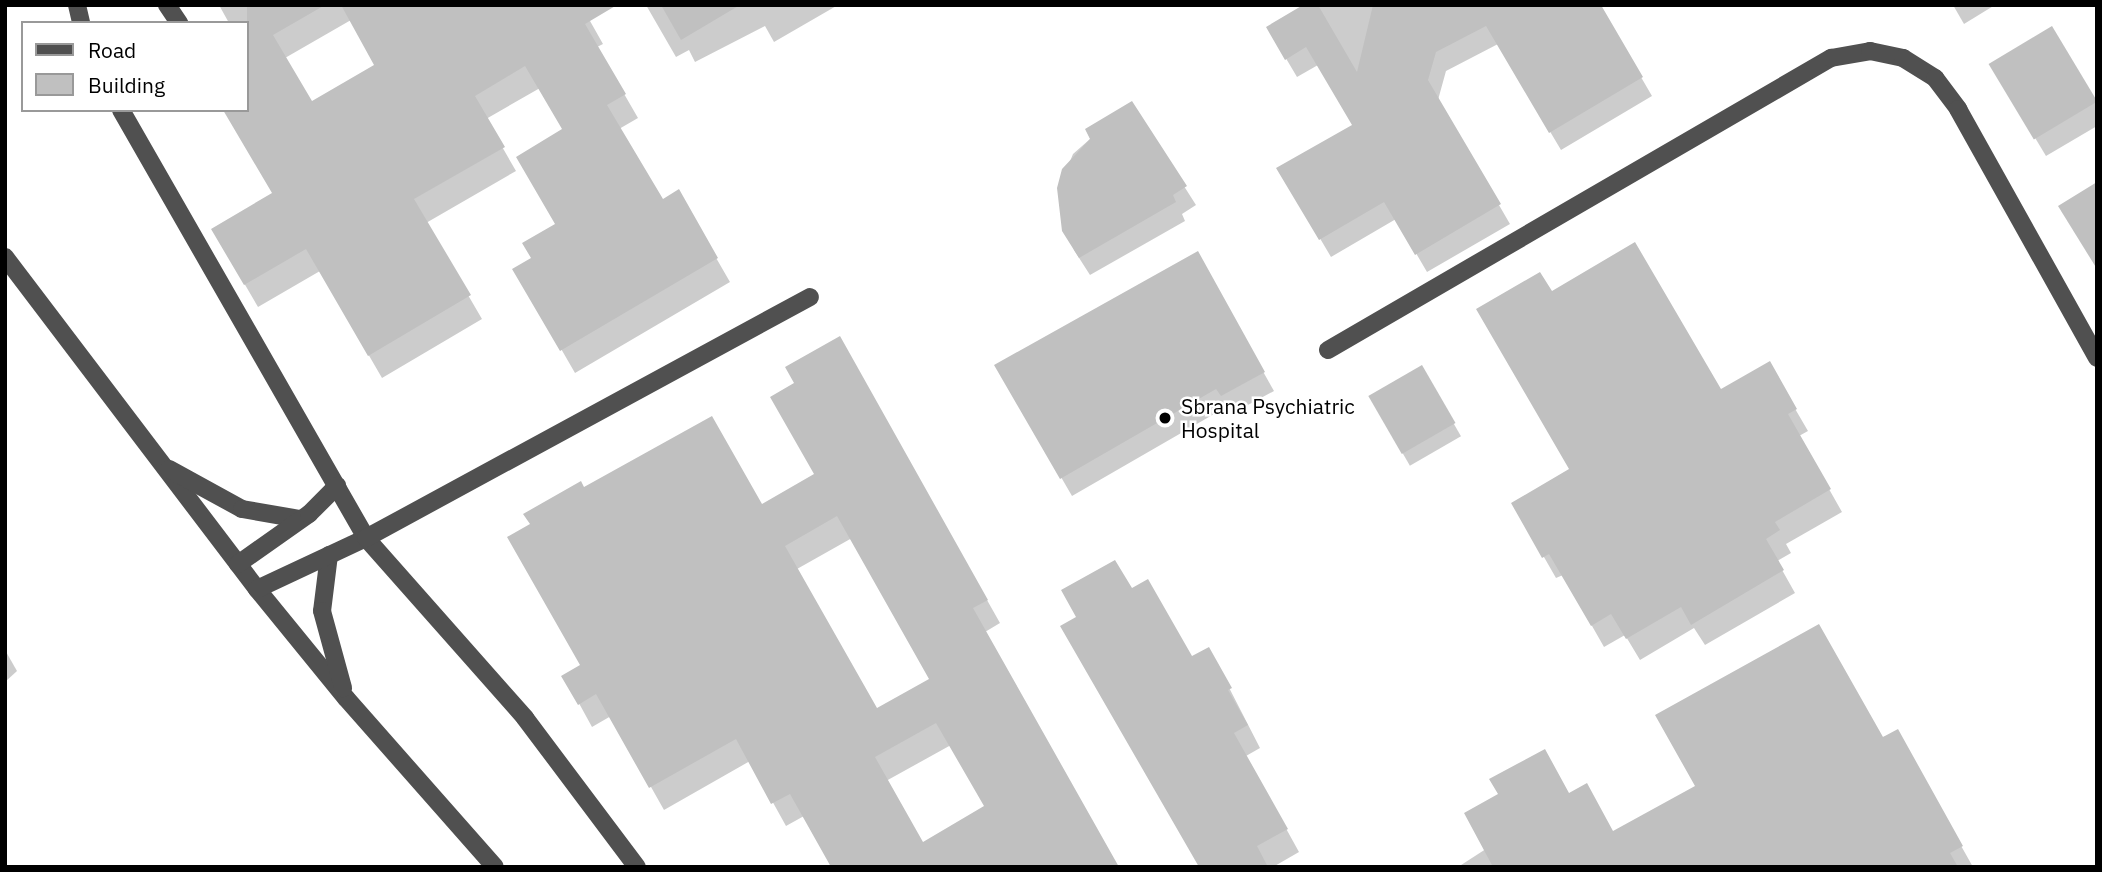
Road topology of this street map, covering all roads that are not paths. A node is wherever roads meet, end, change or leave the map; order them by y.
1 (166, 5) edge
2 (178, 21) edge
3 (122, 112) edge
4 (5, 257) edge
5 (810, 297) dead end
6 (1328, 351) dead end
7 (2097, 358) edge
8 (160, 464) junction
9 (337, 486) junction
10 (300, 519) junction
11 (366, 538) junction
12 (328, 555) junction
13 (237, 564) junction
14 (257, 589) junction
15 (346, 698) junction
16 (495, 867) edge
17 (637, 867) edge

1 - 2 street
3 - 9 street
4 - 8 street
5 - 11 street
6 - 7 street
8 - 10 street
8 - 13 street
9 - 10 street
9 - 11 street
10 - 13 street
11 - 12 street
11 - 17 street
12 - 14 street
12 - 15 street
13 - 14 street
14 - 15 street
15 - 16 street

